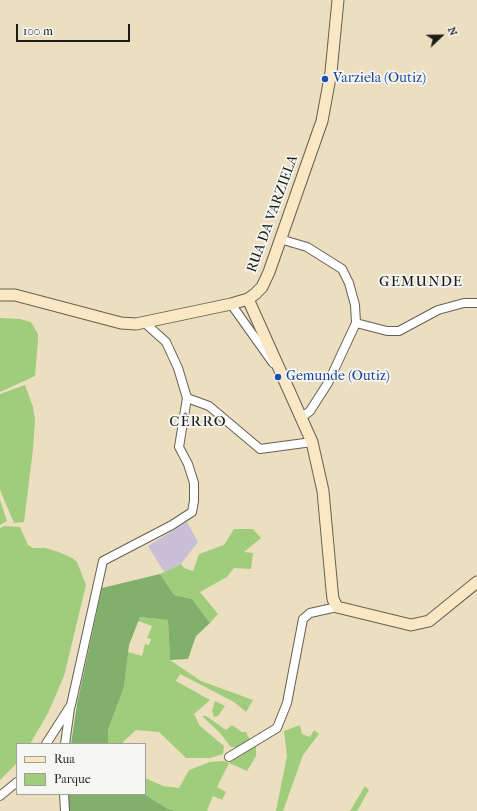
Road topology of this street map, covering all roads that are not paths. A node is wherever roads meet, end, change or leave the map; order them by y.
1 (338, 0) edge
2 (280, 239) junction
3 (0, 295) edge
4 (248, 299) junction
5 (477, 303) edge
6 (231, 304) junction
7 (356, 323) junction
8 (146, 324) junction
9 (281, 369) junction
10 (187, 398) junction
11 (301, 418) junction
12 (312, 442) junction
13 (477, 582) edge
14 (337, 607) junction
15 (71, 705) junction
16 (47, 743) edge
17 (65, 743) edge
18 (229, 757) dead end
19 (16, 783) edge
20 (64, 795) edge
21 (0, 796) edge
22 (65, 811) edge

1 - 2 main road, RUA DA VARZIELA
2 - 4 main road, RUA DA VARZIELA
2 - 7 street
3 - 8 main road, RUA DA VARZIELA
4 - 6 main road, RUA DA VARZIELA
4 - 9 main road
5 - 7 street
6 - 8 main road, RUA DA VARZIELA
6 - 9 street
7 - 11 street
8 - 10 street
9 - 11 main road
10 - 12 street
10 - 15 street
11 - 12 main road
12 - 14 main road
13 - 14 main road
14 - 18 street
15 - 16 street
15 - 17 street
19 - 21 street
20 - 22 street

